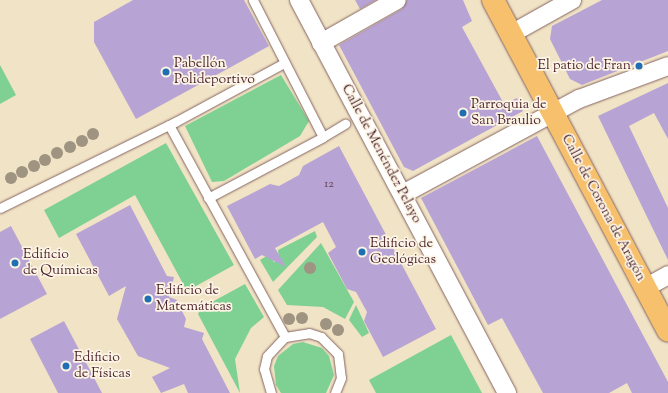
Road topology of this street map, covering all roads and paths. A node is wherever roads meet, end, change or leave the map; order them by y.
1 (253, 0) edge
2 (299, 0) edge
3 (397, 0) edge
4 (493, 0) edge
5 (572, 0) edge
6 (511, 34) junction
7 (321, 43) junction
8 (284, 63) junction
9 (668, 66) edge
10 (553, 114) junction
11 (345, 124) dead end
12 (169, 125) junction
13 (323, 137) junction
14 (403, 194) junction
15 (208, 198) junction
16 (0, 208) edge
17 (668, 275) edge
18 (645, 288) junction
19 (668, 331) edge
20 (285, 337) junction
21 (271, 393) edge
22 (335, 393) edge
23 (507, 393) edge

1 - 8 lane
2 - 7 street, Calle de Menéndez Pelayo
3 - 7 street
4 - 6 main road, Calle de Corona de Aragón
5 - 6 street
6 - 10 main road, Calle de Corona de Aragón
7 - 14 street, Calle de Menéndez Pelayo
8 - 12 lane
8 - 13 lane
9 - 10 street
10 - 14 street
10 - 18 main road, Calle de Corona de Aragón
11 - 13 lane
12 - 15 lane
12 - 16 lane
13 - 15 lane
14 - 23 street, Calle de Menéndez Pelayo
15 - 20 lane
17 - 18 street
18 - 19 main road, Calle de Corona de Aragón
20 - 21 lane
20 - 22 lane

